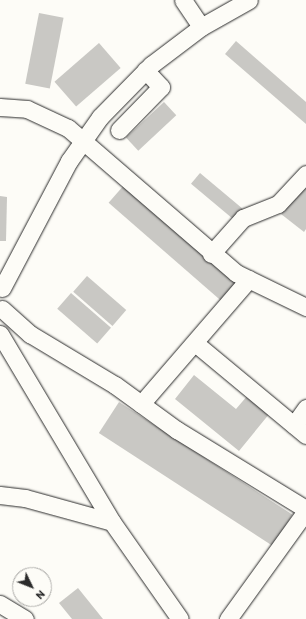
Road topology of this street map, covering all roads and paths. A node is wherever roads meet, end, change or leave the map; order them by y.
1 (183, 0) edge
2 (249, 0) edge
3 (201, 27) junction
4 (145, 70) junction
5 (0, 107) edge
6 (120, 130) dead end
7 (84, 140) junction
8 (306, 174) edge
9 (211, 254) junction
10 (249, 279) junction
11 (1, 287) edge
12 (306, 307) edge
13 (1, 311) edge
14 (0, 334) edge
15 (195, 343) junction
16 (141, 404) junction
17 (306, 408) edge
18 (300, 430) edge
19 (0, 495) edge
20 (306, 510) edge
21 (112, 522) junction
22 (0, 604) edge
23 (174, 616) edge
24 (25, 619) edge
25 (228, 619) edge

1 - 3 lane
2 - 3 lane
3 - 4 lane
4 - 6 lane
4 - 7 lane
5 - 7 lane
7 - 9 lane
7 - 11 lane
8 - 9 lane
9 - 10 lane
10 - 12 lane
10 - 15 lane
11 - 13 lane
13 - 16 lane
14 - 21 lane
15 - 16 lane
15 - 18 lane
16 - 20 lane
17 - 18 lane
19 - 21 lane
20 - 25 lane
21 - 23 lane
22 - 24 lane

